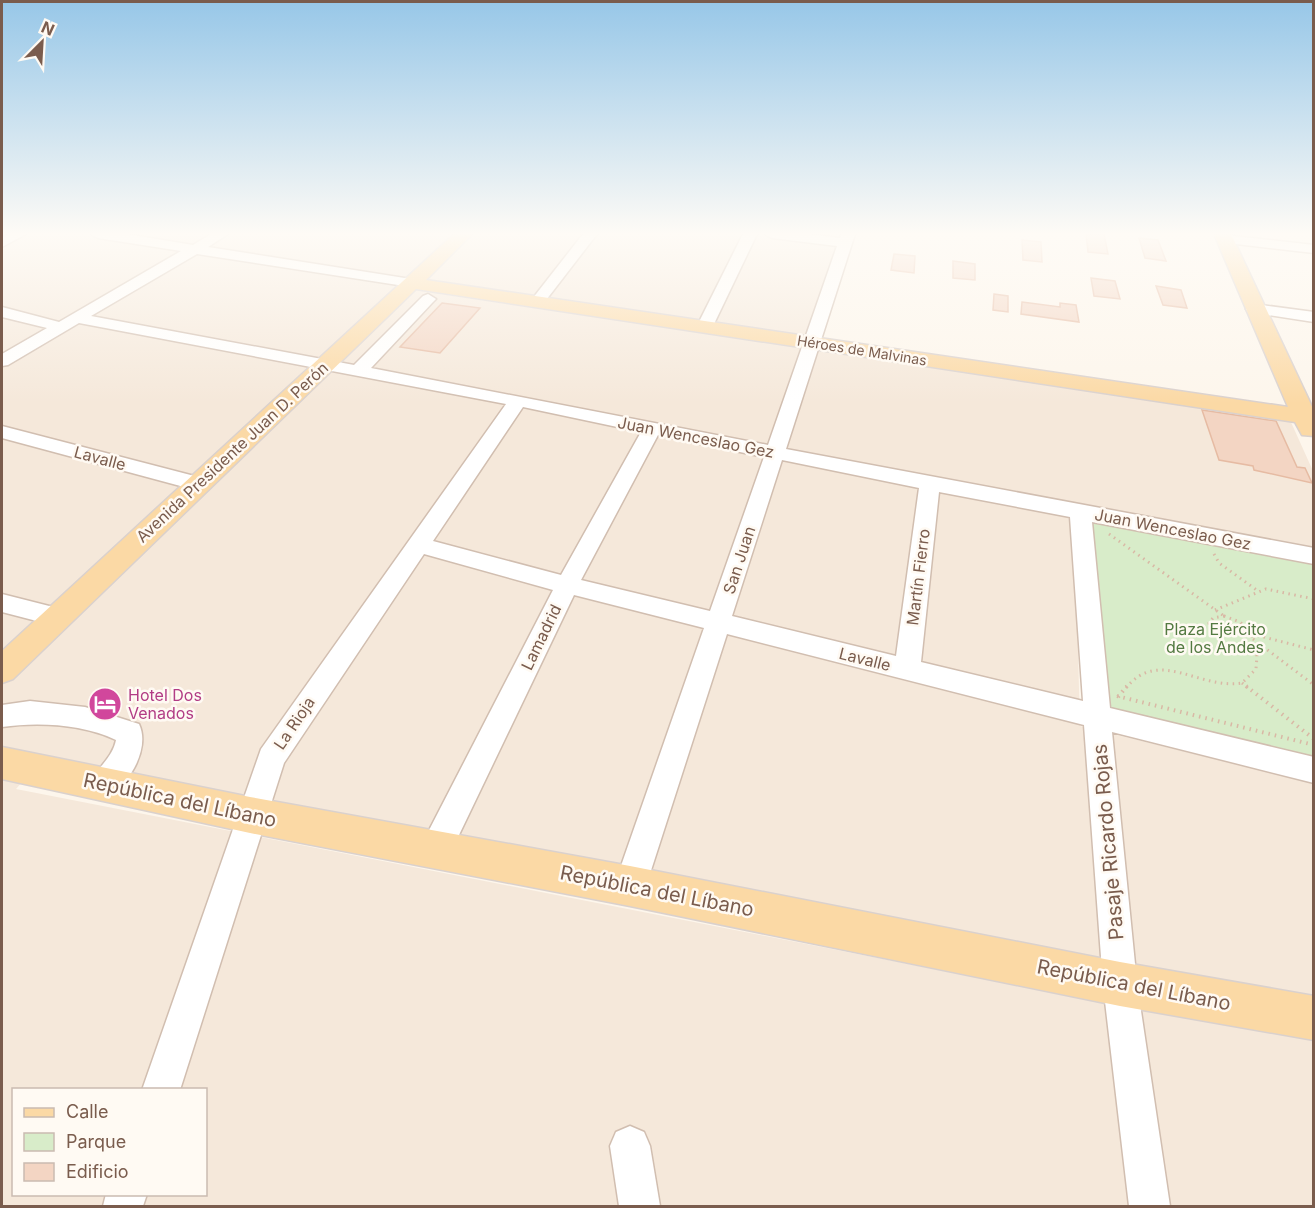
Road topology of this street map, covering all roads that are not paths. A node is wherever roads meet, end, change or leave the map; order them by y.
1 (125, 290) edge
2 (417, 290) edge
3 (546, 290) edge
4 (722, 290) edge
5 (829, 290) edge
6 (1246, 290) edge
7 (420, 291) junction
8 (538, 301) junction
9 (1254, 309) junction
10 (2, 312) edge
11 (1314, 317) edge
12 (78, 318) junction
13 (705, 326) junction
14 (61, 327) junction
15 (810, 343) junction
16 (2, 361) edge
17 (325, 364) junction
18 (359, 370) junction
19 (518, 401) junction
20 (1309, 417) edge
21 (652, 428) junction
22 (2, 432) edge
23 (1314, 438) edge
24 (775, 453) junction
25 (199, 484) junction
26 (930, 484) junction
27 (1080, 511) junction
28 (417, 544) junction
29 (1314, 556) edge
30 (567, 585) junction
31 (2, 603) edge
32 (56, 617) junction
33 (719, 623) junction
34 (907, 669) junction
35 (2, 670) edge
36 (1107, 707) junction
37 (2, 716) edge
38 (2, 763) edge
39 (1314, 770) edge
40 (104, 784) junction
41 (250, 815) junction
42 (436, 849) junction
43 (630, 886) junction
44 (1120, 984) junction
45 (1314, 1018) edge
46 (161, 1088) edge
47 (630, 1146) dead end
48 (640, 1206) edge
49 (1150, 1206) edge

1 - 12 street
2 - 7 street
3 - 8 street
4 - 13 street
5 - 15 street, San Juan
6 - 9 main road
7 - 8 main road, Héroes de Malvinas
7 - 17 main road, Avenida Presidente Juan D. Perón
7 - 18 street
8 - 13 main road, Héroes de Malvinas
9 - 11 street
9 - 20 main road
10 - 14 street
12 - 14 street
12 - 17 street, Juan Wenceslao Gez
13 - 15 main road, Héroes de Malvinas
14 - 16 street
15 - 20 main road, Héroes de Malvinas
15 - 24 street, San Juan
17 - 18 street, Juan Wenceslao Gez
17 - 25 main road, Avenida Presidente Juan D. Perón
18 - 19 street, Juan Wenceslao Gez
19 - 21 street, Juan Wenceslao Gez
19 - 28 street, La Rioja
20 - 23 main road
21 - 24 street, Juan Wenceslao Gez
21 - 30 street, Lamadrid
22 - 25 street, Lavalle
24 - 26 street, Juan Wenceslao Gez
24 - 33 street, San Juan
25 - 32 main road, Avenida Presidente Juan D. Perón
26 - 27 street, Juan Wenceslao Gez
26 - 34 street, Martín Fierro
27 - 29 street, Juan Wenceslao Gez
27 - 36 street, Pasaje Ricardo Rojas
28 - 30 street, Lavalle
28 - 41 street, La Rioja
30 - 33 street, Lavalle
30 - 42 street, Lamadrid
31 - 32 street
32 - 35 main road, Avenida Presidente Juan D. Perón
33 - 34 street, Lavalle
33 - 43 street, San Juan
34 - 36 street, Lavalle
36 - 39 street, Lavalle
36 - 44 street, Pasaje Ricardo Rojas
37 - 40 street
38 - 40 main road, República del Líbano
40 - 41 main road, República del Líbano
41 - 42 main road, República del Líbano
41 - 46 street, La Rioja
42 - 43 main road, República del Líbano
43 - 44 main road, República del Líbano
44 - 45 main road, República del Líbano
44 - 49 street, Pasaje Ricardo Rojas
47 - 48 street

